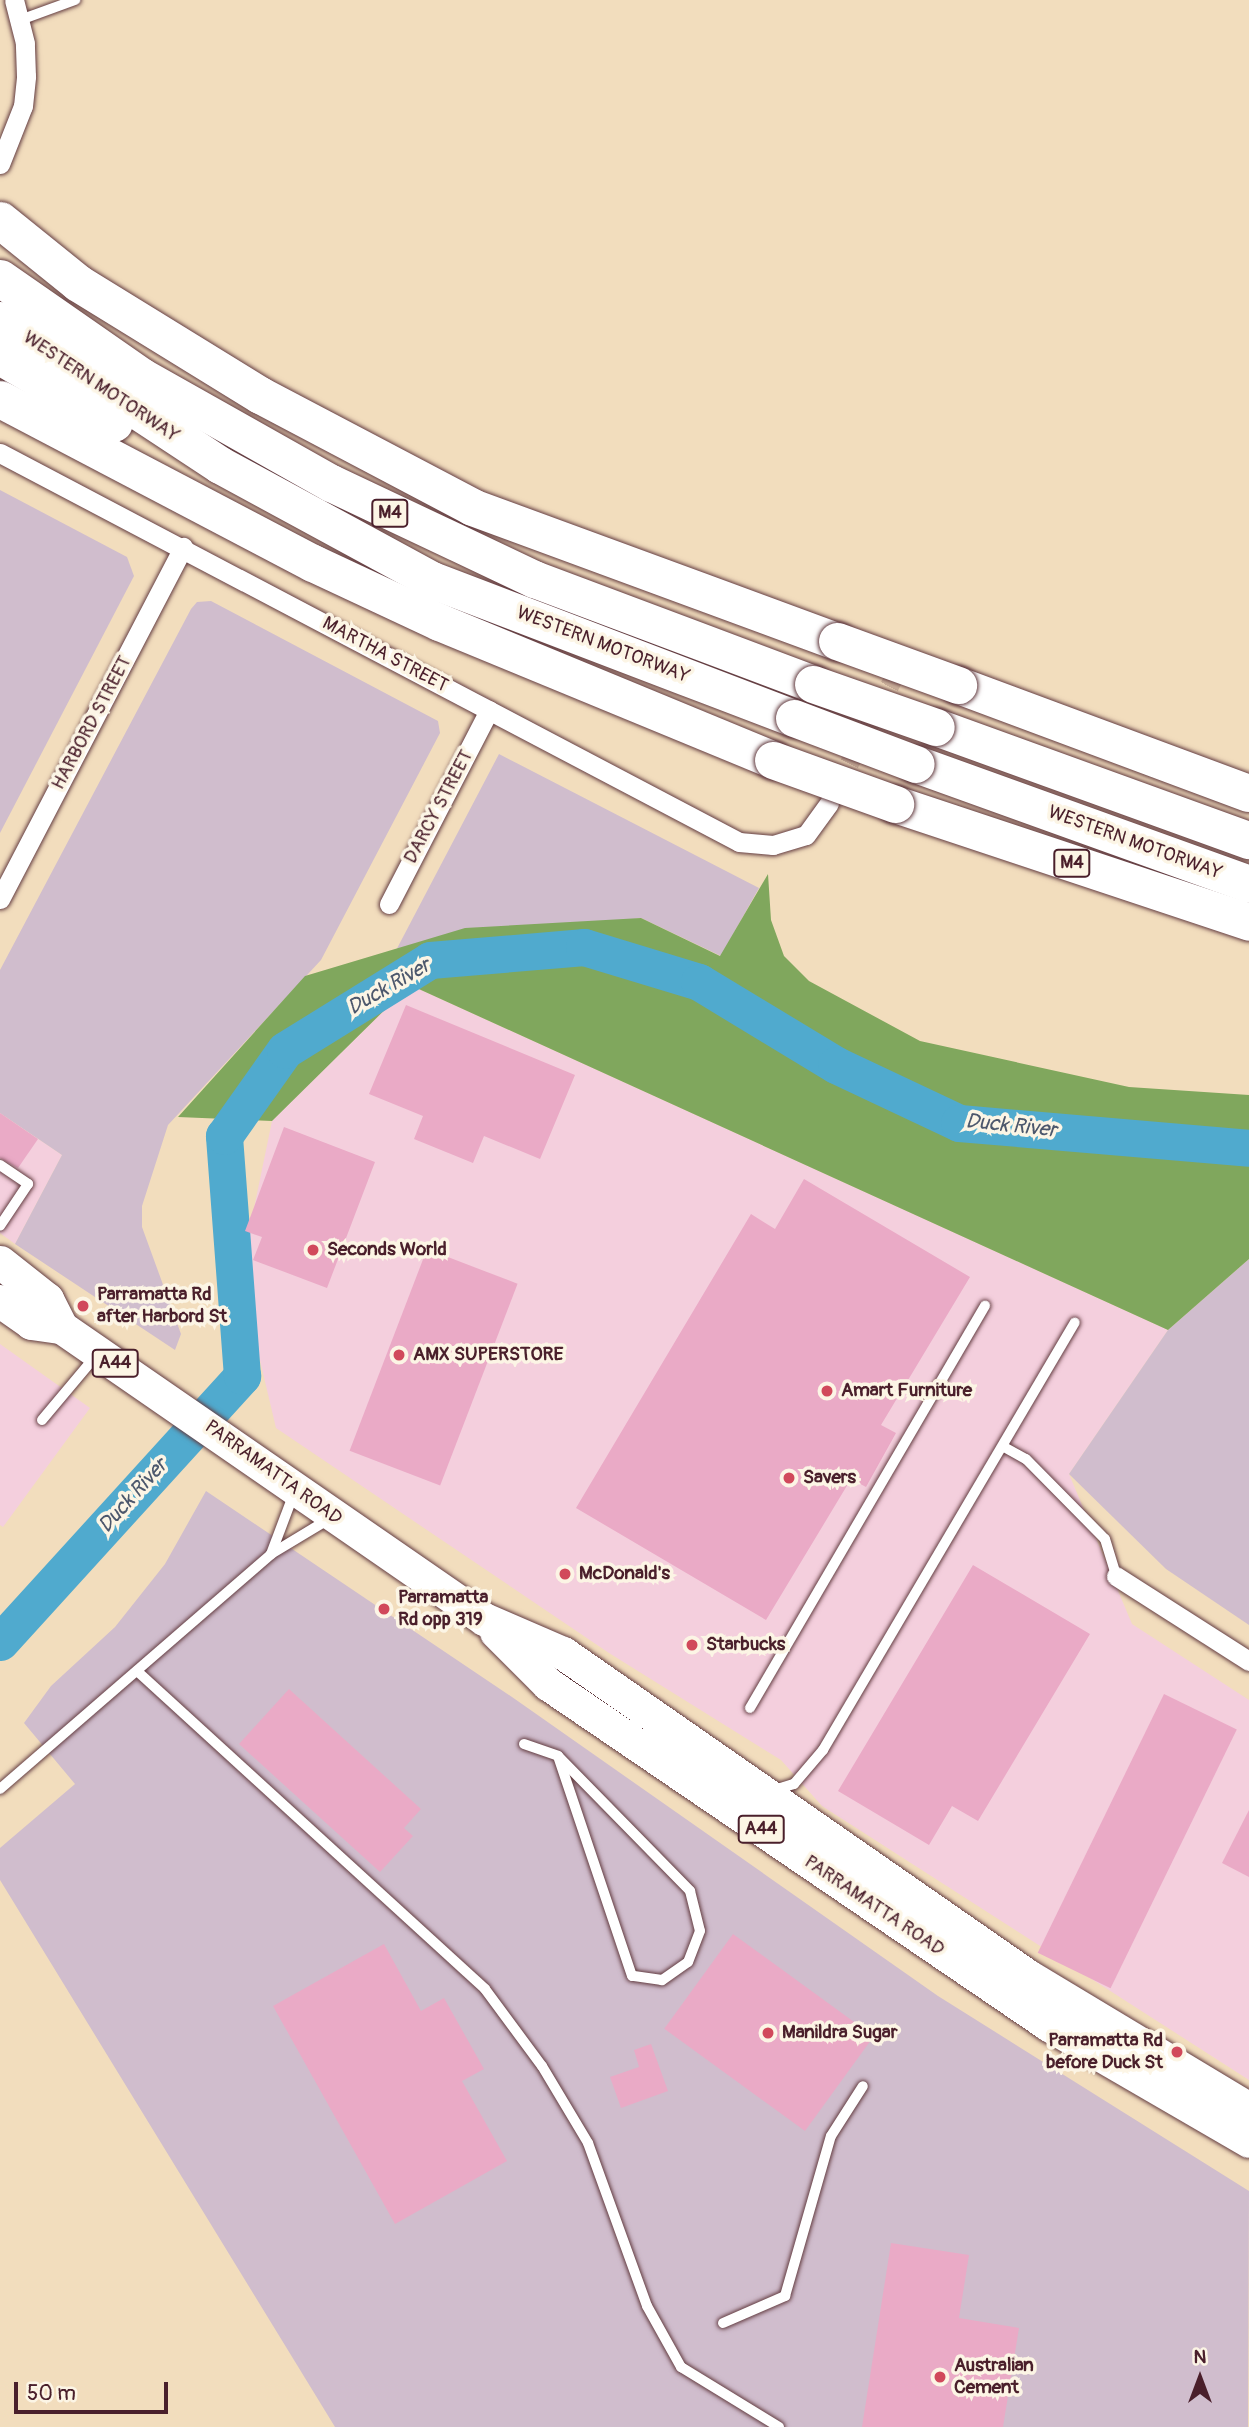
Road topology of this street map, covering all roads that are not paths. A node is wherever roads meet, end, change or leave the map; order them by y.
1 (14, 0) edge
2 (75, 0) edge
3 (20, 20) junction
4 (0, 164) edge
5 (12, 230) edge
6 (0, 278) edge
7 (0, 320) edge
8 (0, 356) edge
9 (0, 399) edge
10 (0, 453) edge
11 (183, 547) junction
12 (432, 580) junction
13 (489, 710) junction
14 (1249, 793) edge
15 (829, 803) tunnel mouth
16 (1249, 840) edge
17 (1249, 884) edge
18 (0, 899) edge
19 (388, 904) dead end
20 (1249, 922) edge
21 (0, 1165) edge
22 (0, 1226) edge
23 (0, 1262) edge
24 (0, 1301) edge
25 (985, 1306) dead end
26 (1075, 1323) dead end
27 (61, 1327) junction
28 (99, 1353) junction
29 (41, 1420) dead end
30 (1004, 1447) junction
31 (296, 1490) junction
32 (332, 1516) junction
33 (271, 1554) junction
34 (1116, 1576) joint
35 (484, 1619) junction
36 (1249, 1661) edge
37 (137, 1671) junction
38 (750, 1708) dead end
39 (524, 1744) dead end
40 (558, 1756) junction
41 (0, 1789) edge
42 (767, 1792) junction
43 (863, 2086) dead end
44 (1249, 2109) edge
45 (1249, 2141) edge
46 (723, 2323) dead end
47 (779, 2427) edge

1 - 3 street
2 - 3 lane
3 - 4 street
5 - 14 highway, M4, bridge
6 - 16 highway, WESTERN MOTORWAY / M4, bridge
7 - 12 highway, WESTERN MOTORWAY / M4
8 - 12 highway
9 - 20 highway, WESTERN MOTORWAY / M4, bridge
10 - 11 street, MARTHA STREET
11 - 13 street, MARTHA STREET
11 - 18 street, HARBORD STREET
12 - 17 highway, WESTERN MOTORWAY / M4, bridge
13 - 15 street, MARTHA STREET
13 - 19 street, DARCY STREET
21 - 22 lane
23 - 27 highway, PARRAMATTA ROAD / A44
24 - 27 highway, PARRAMATTA ROAD / A44
25 - 38 lane
26 - 30 lane
27 - 28 highway, PARRAMATTA ROAD / A44
28 - 29 lane
28 - 31 highway, PARRAMATTA ROAD / A44
30 - 34 lane
30 - 42 lane
31 - 32 highway, PARRAMATTA ROAD / A44
31 - 33 lane
32 - 33 lane
32 - 35 highway, PARRAMATTA ROAD / A44
33 - 37 lane
34 - 36 street
35 - 42 highway, PARRAMATTA ROAD / A44
35 - 45 highway, PARRAMATTA ROAD / A44
37 - 41 lane
37 - 47 lane
39 - 40 lane
40 - 40 lane
42 - 44 highway, PARRAMATTA ROAD / A44
43 - 46 lane

